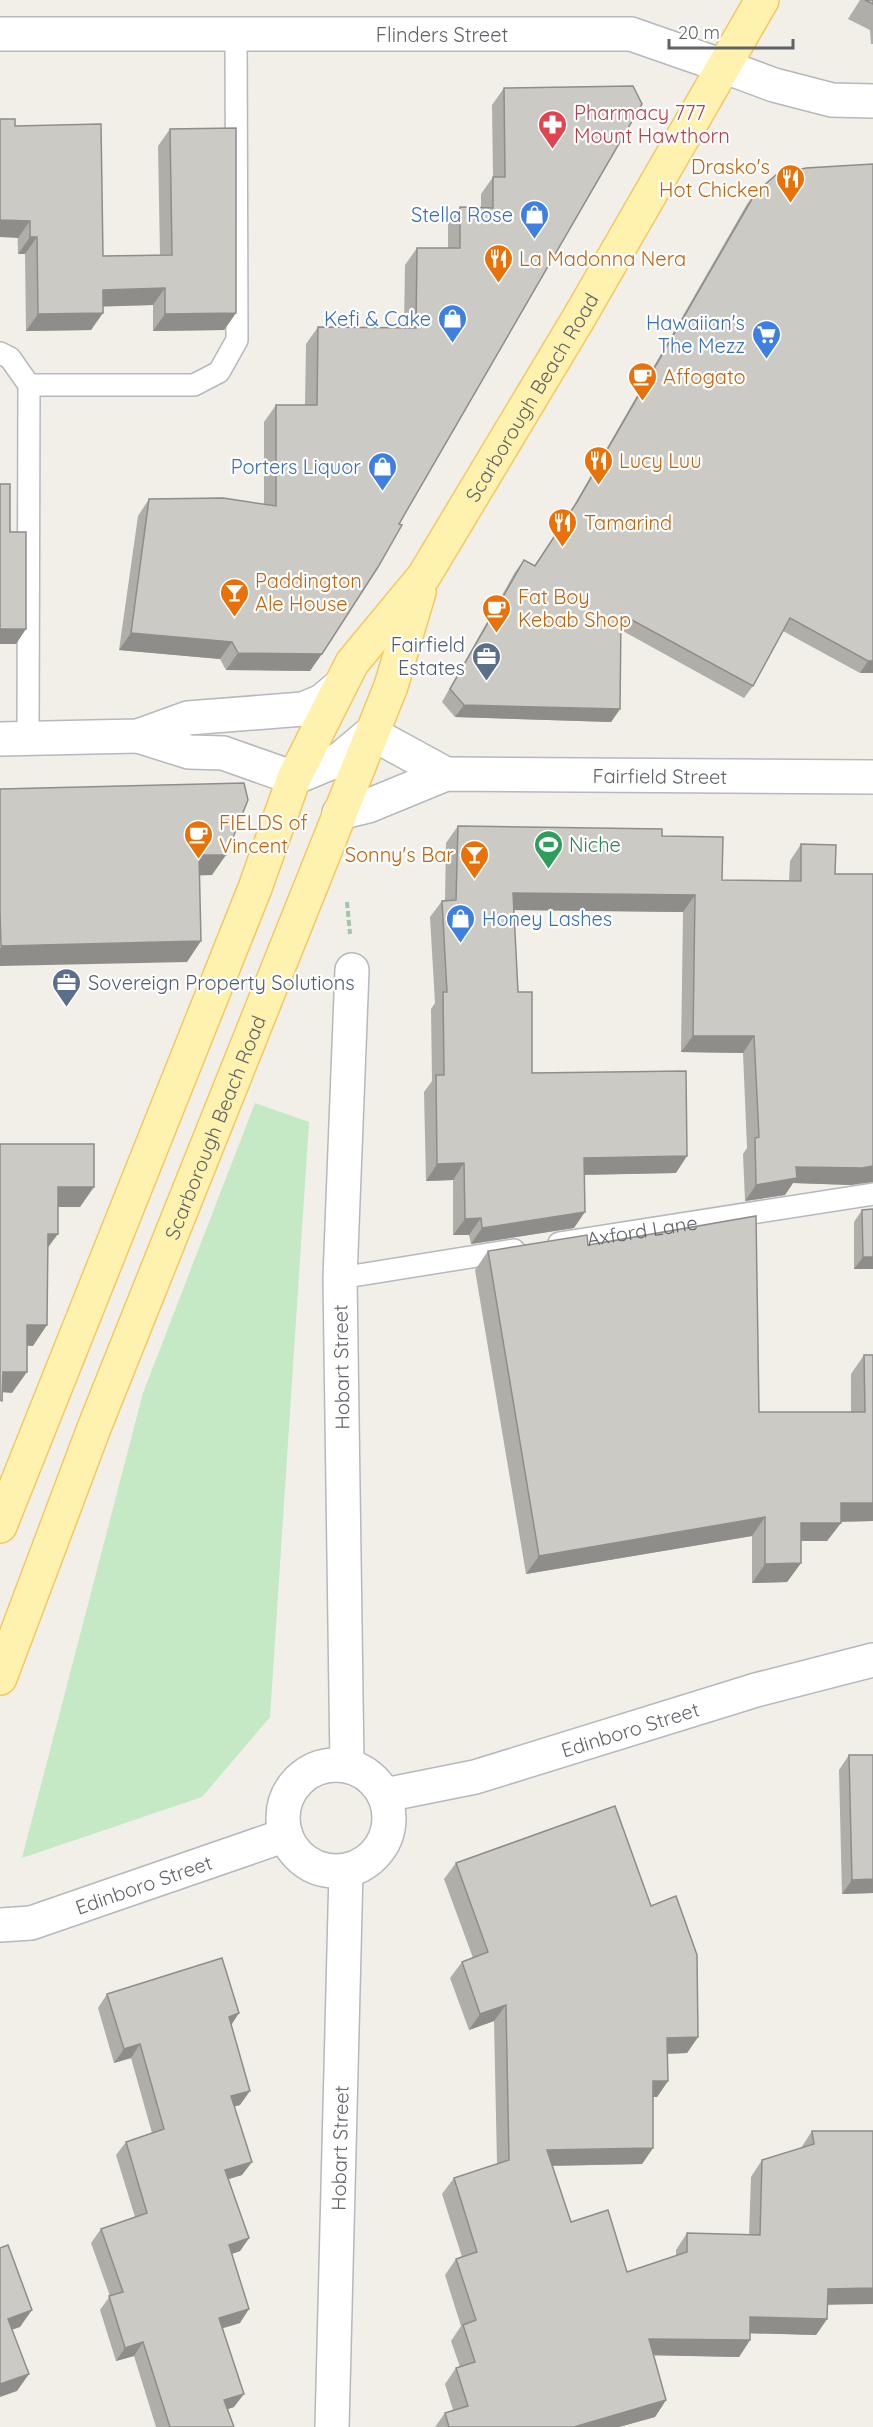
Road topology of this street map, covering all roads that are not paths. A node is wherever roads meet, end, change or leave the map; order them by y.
1 (762, 0) edge
2 (236, 33) junction
3 (0, 34) edge
4 (723, 66) junction
5 (873, 101) edge
6 (0, 353) edge
7 (29, 385) junction
8 (424, 576) junction
9 (340, 686) junction
10 (370, 733) junction
11 (138, 736) junction
12 (14, 739) edge
13 (446, 774) junction
14 (873, 777) edge
15 (294, 778) junction
16 (339, 813) junction
17 (352, 970) road end
18 (873, 1194) edge
19 (339, 1278) junction
20 (11, 1474) edge
21 (69, 1491) junction
22 (0, 1528) edge
23 (49, 1547) junction
24 (873, 1660) edge
25 (0, 1678) edge
26 (347, 1765) junction
27 (385, 1795) junction
28 (286, 1835) junction
29 (346, 1871) junction
30 (0, 1925) edge
31 (332, 2427) edge

1 - 4 main road, Scarborough Beach Road
2 - 3 street, Flinders Street
2 - 4 street, Flinders Street
2 - 7 lane
4 - 5 street, Flinders Street
4 - 8 main road, Scarborough Beach Road
6 - 7 lane
7 - 12 lane
8 - 9 main road, Scarborough Beach Road
8 - 10 main road, Scarborough Beach Road
9 - 11 street
9 - 15 main road, Scarborough Beach Road
10 - 13 street, Fairfield Street
10 - 15 street
10 - 16 main road, Scarborough Beach Road
11 - 12 street
11 - 15 street
13 - 14 street, Fairfield Street
13 - 16 street, Fairfield Street
15 - 20 main road, Scarborough Beach Road
16 - 21 main road, Scarborough Beach Road
17 - 19 street, Hobart Street
18 - 19 lane, Axford Lane
19 - 26 street, Hobart Street
20 - 21 main road
20 - 22 main road, Scarborough Beach Road
21 - 23 main road, Scarborough Beach Road
22 - 23 main road
23 - 25 main road, Scarborough Beach Road
24 - 27 street, Edinboro Street
26 - 27 street
26 - 28 street
27 - 29 street
28 - 29 street
28 - 30 street, Edinboro Street
29 - 31 street, Hobart Street

